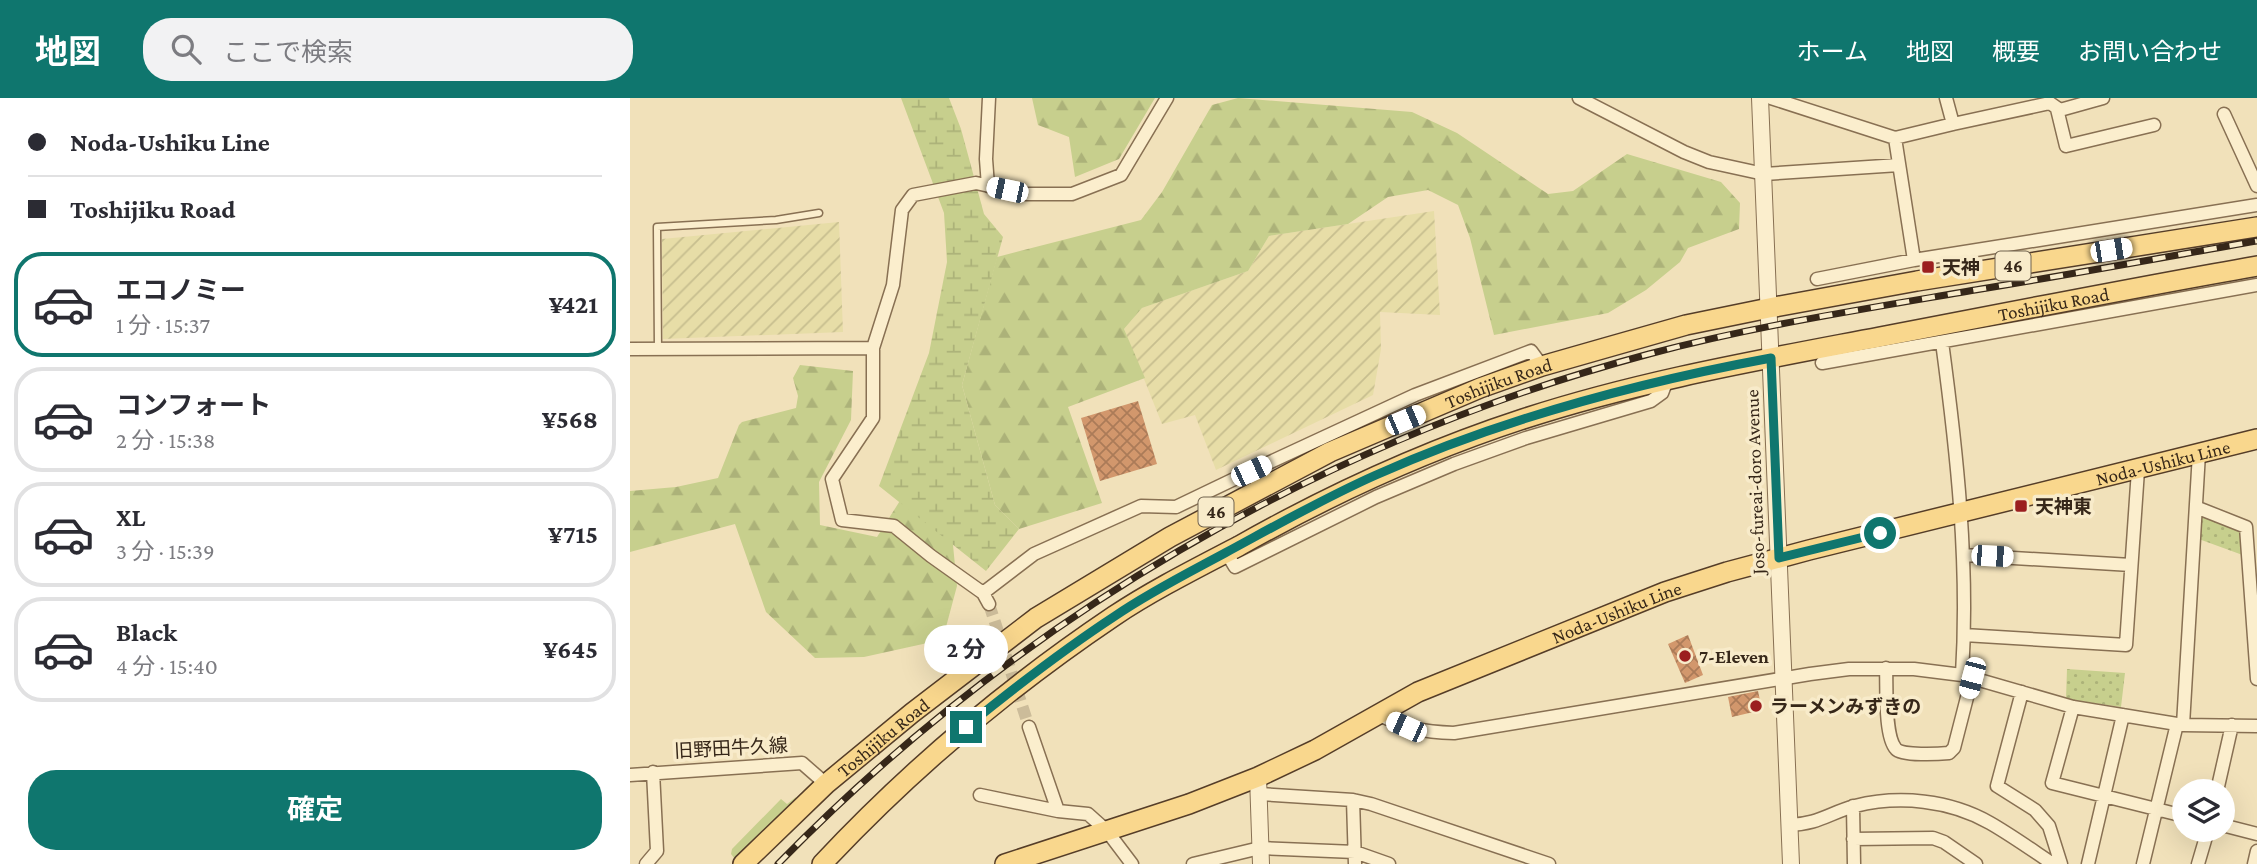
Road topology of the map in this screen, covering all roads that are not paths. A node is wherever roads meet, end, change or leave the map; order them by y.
1 (989, 98) edge
2 (1167, 98) edge
3 (1579, 98) edge
4 (1760, 98) edge
5 (1770, 98) edge
6 (1946, 98) edge
7 (2103, 98) edge
8 (2057, 108) junction
9 (2224, 114) dead end
10 (1953, 124) junction
11 (2154, 125) dead end
12 (1895, 138) junction
13 (1899, 165) junction
14 (1764, 174) junction
15 (988, 186) junction
16 (2257, 186) edge
17 (2257, 205) edge
18 (819, 213) dead end
19 (2257, 227) edge
20 (1914, 260) junction
21 (2257, 266) edge
22 (1874, 268) junction
23 (1817, 279) dead end
24 (2257, 285) edge
25 (1877, 288) junction
26 (1769, 308) junction
27 (2062, 311) junction
28 (1906, 340) junction
29 (1942, 342) junction
30 (873, 348) junction
31 (630, 349) edge
32 (658, 349) junction
33 (1771, 358) junction
34 (1822, 363) dead end
35 (1542, 366) junction
36 (2257, 439) edge
37 (2199, 453) junction
38 (2138, 470) junction
39 (1251, 471) junction
40 (1259, 489) junction
41 (2198, 508) junction
42 (1961, 513) junction
43 (1964, 555) junction
44 (1779, 558) junction
45 (2131, 565) junction
46 (1965, 635) junction
47 (1886, 668) junction
48 (1967, 676) junction
49 (1784, 679) junction
50 (2257, 679) edge
51 (2022, 692) junction
52 (2073, 707) junction
53 (1377, 714) junction
54 (2123, 715) junction
55 (2180, 724) junction
56 (2232, 725) junction
57 (2257, 726) edge
58 (1029, 727) tunnel mouth
59 (653, 772) junction
60 (630, 775) edge
61 (2220, 779) edge
62 (826, 783) junction
63 (1258, 786) junction
64 (980, 795) dead end
65 (2104, 796) junction
66 (1353, 800) junction
67 (1853, 806) junction
68 (2156, 809) junction
69 (1058, 811) junction
70 (2172, 813) edge
71 (1789, 825) junction
72 (2235, 828) edge
73 (1107, 831) junction
74 (2257, 834) edge
75 (1853, 839) junction
76 (844, 841) junction
77 (2204, 842) edge
78 (2257, 851) edge
79 (1261, 856) edge
80 (1355, 858) edge
81 (646, 864) edge
82 (743, 864) edge
83 (822, 864) edge
84 (834, 864) edge
85 (1005, 864) edge
86 (1132, 864) edge
87 (1193, 864) edge
88 (1389, 864) edge
89 (1549, 864) edge
90 (1791, 864) edge
91 (1854, 864) edge
92 (1976, 864) edge
93 (2053, 864) edge
94 (2061, 864) edge
95 (2088, 864) edge
96 (2143, 864) edge
97 (2198, 864) edge
98 (2254, 864) edge

1 - 15 street
2 - 15 street
3 - 14 street
4 - 14 street, Joso-fureai-doro Avenue
5 - 12 street
6 - 10 street
7 - 8 street
8 - 10 street
8 - 11 street
9 - 16 street
10 - 12 street
12 - 13 street
13 - 14 street
13 - 20 street
14 - 26 street, Joso-fureai-doro Avenue
15 - 30 street
17 - 20 street
18 - 32 lane
19 - 25 main road, Toshijiku Road / 46
20 - 22 street
21 - 27 main road, Toshijiku Road / 46
22 - 23 street
22 - 25 street
24 - 27 street
25 - 26 main road, Toshijiku Road / 46
26 - 33 street, Joso-fureai-doro Avenue
26 - 35 main road, Toshijiku Road / 46
27 - 28 main road, Toshijiku Road / 46
27 - 29 street
28 - 29 street
28 - 33 main road, Toshijiku Road / 46
28 - 34 street
29 - 42 street
30 - 32 street
30 - 39 street
31 - 32 street
33 - 44 street, Joso-fureai-doro Avenue
33 - 76 main road, Toshijiku Road / 46
35 - 39 street
35 - 40 main road, Toshijiku Road / 46
36 - 37 main road, Noda-Ushiku Line
37 - 38 main road, Noda-Ushiku Line
37 - 41 street
38 - 42 main road, Noda-Ushiku Line
38 - 45 street
39 - 40 street
40 - 62 main road, Toshijiku Road / 46
41 - 50 street
41 - 55 street
42 - 43 street
42 - 44 main road, Noda-Ushiku Line
43 - 45 street
43 - 46 street
44 - 49 street, Joso-fureai-doro Avenue
44 - 53 main road, Noda-Ushiku Line
45 - 46 street
46 - 48 street
47 - 48 street
47 - 48 street
47 - 49 street
48 - 51 street
49 - 53 street
49 - 71 street, Joso-fureai-doro Avenue
51 - 52 street
51 - 94 street
52 - 54 street
52 - 65 street
53 - 63 main road, Noda-Ushiku Line
54 - 55 street
54 - 65 street
55 - 56 street
55 - 68 street
56 - 57 street
56 - 61 street
58 - 69 street
59 - 60 street, 旧野田牛久線
59 - 62 street, 旧野田牛久線
59 - 81 street
62 - 82 main road, Toshijiku Road / 46
63 - 66 street
63 - 73 main road, Noda-Ushiku Line
63 - 79 street
64 - 69 street
65 - 68 street
65 - 95 street
66 - 80 street
66 - 89 street
67 - 71 street
67 - 75 street
67 - 93 street
68 - 70 street
68 - 96 street
69 - 73 street
71 - 90 street, Joso-fureai-doro Avenue
72 - 74 street
73 - 85 main road, Noda-Ushiku Line
73 - 86 street
75 - 91 street
75 - 92 street
76 - 83 main road, Toshijiku Road / 46
76 - 84 main road
77 - 97 street
78 - 98 street
79 - 80 street
79 - 87 street
80 - 88 street

